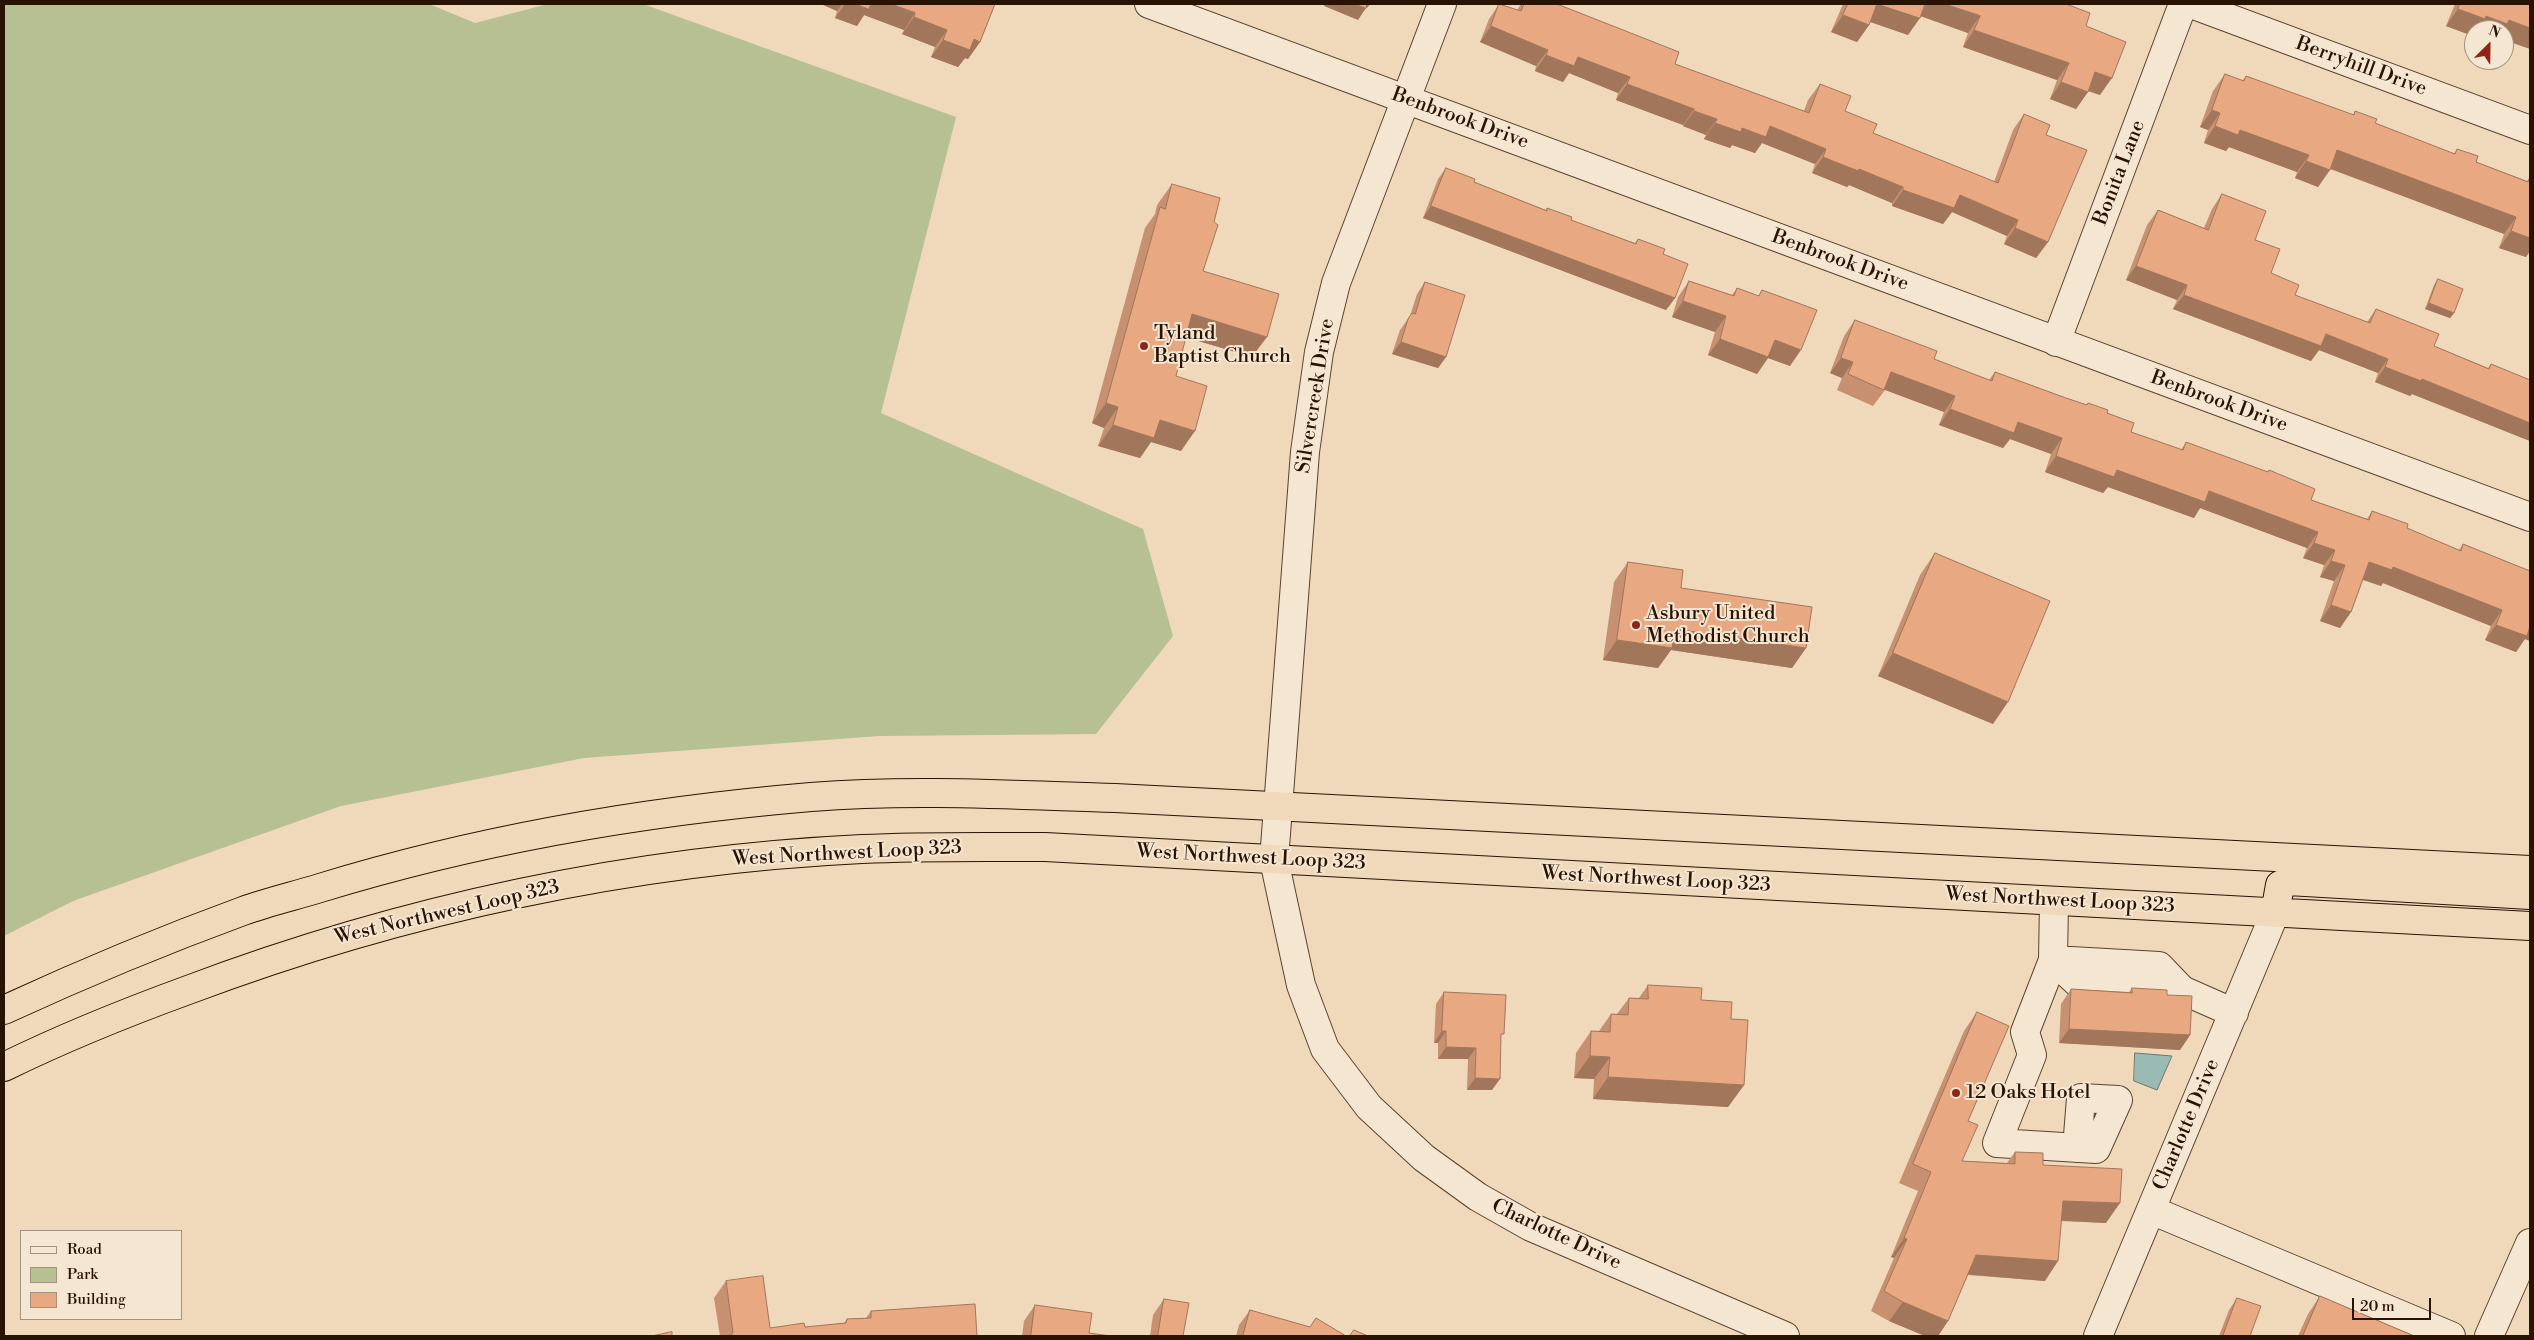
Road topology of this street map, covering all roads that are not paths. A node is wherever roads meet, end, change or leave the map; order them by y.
1 (1149, 4) edge
2 (1442, 4) edge
3 (2183, 4) edge
4 (2191, 4) edge
5 (1406, 99) junction
6 (2530, 130) edge
7 (2056, 342) junction
8 (2530, 517) edge
9 (1277, 808) junction
10 (1274, 860) junction
11 (2530, 870) edge
12 (2530, 895) edge
13 (2054, 901) junction
14 (2275, 913) junction
15 (2530, 926) edge
16 (2053, 960) junction
17 (4, 1010) edge
18 (2234, 1013) junction
19 (4, 1067) edge
20 (2077, 1148) dead end
21 (2151, 1210) junction
22 (2530, 1243) edge
23 (1785, 1336) edge
24 (2098, 1336) edge
25 (2451, 1336) edge
26 (2490, 1336) edge

1 - 5 street, Benbrook Drive
2 - 5 street, Silvercreek Drive
3 - 7 street, Bonita Lane
4 - 6 street, Berryhill Drive
5 - 7 street, Benbrook Drive
5 - 9 street, Silvercreek Drive
7 - 8 street, Benbrook Drive
9 - 10 street, Charlotte Drive
9 - 11 highway
9 - 17 highway
10 - 13 highway, West Northwest Loop 323
10 - 19 highway, West Northwest Loop 323
10 - 23 street, Charlotte Drive
12 - 14 highway
13 - 14 highway, West Northwest Loop 323
13 - 16 street
14 - 15 highway, West Northwest Loop 323
14 - 18 street, Charlotte Drive
16 - 18 street
16 - 20 street
18 - 21 street, Charlotte Drive
21 - 24 street, Charlotte Drive
21 - 25 street
22 - 26 street

